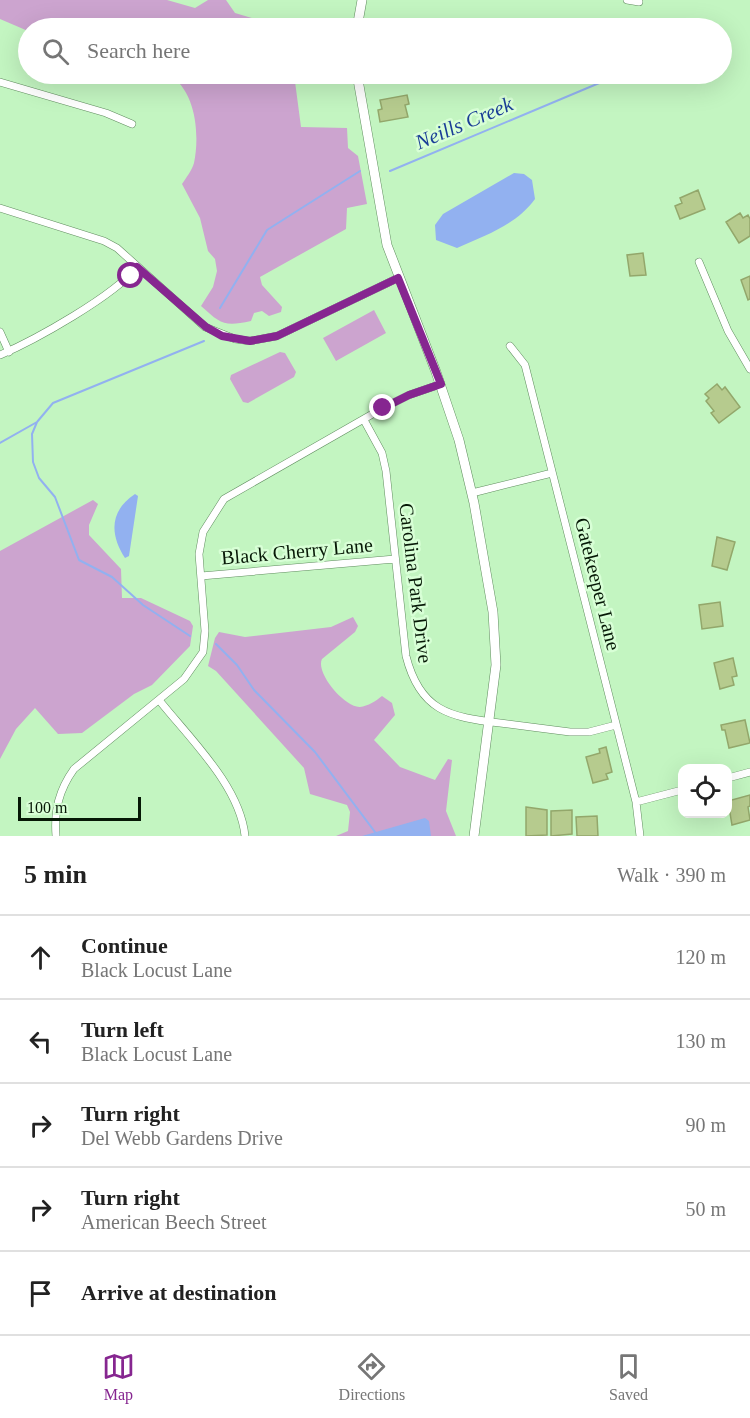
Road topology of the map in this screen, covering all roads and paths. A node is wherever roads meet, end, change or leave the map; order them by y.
1 (362, 0) edge
2 (627, 0) edge
3 (639, 2) dead end
4 (359, 18) edge
5 (0, 82) edge
6 (359, 84) edge
7 (132, 124) dead end
8 (0, 208) edge
9 (699, 262) dead end
10 (137, 267) junction
11 (398, 278) junction
12 (0, 332) edge
13 (510, 346) dead end
14 (9, 351) junction
15 (0, 355) edge
16 (750, 369) edge
17 (441, 384) junction
18 (364, 420) junction
19 (552, 473) junction
20 (472, 493) junction
21 (395, 559) junction
22 (201, 576) junction
23 (159, 700) junction
24 (489, 722) junction
25 (616, 725) junction
26 (750, 772) edge
27 (732, 777) edge
28 (678, 791) edge
29 (636, 802) junction
30 (56, 836) edge
31 (245, 836) edge
32 (474, 836) edge
33 (640, 836) edge

1 - 4 street
2 - 3 street
5 - 7 street
6 - 11 street
8 - 10 street
9 - 16 street
10 - 11 street
10 - 14 street
11 - 17 street
12 - 14 street
13 - 19 street, Gatekeeper Lane
14 - 15 street
17 - 18 street
17 - 20 street
18 - 21 street, Carolina Park Drive
18 - 22 street
19 - 20 street
19 - 25 street, Gatekeeper Lane
20 - 24 street
21 - 22 street, Black Cherry Lane
21 - 24 street, Carolina Park Drive
22 - 23 street
23 - 30 street
23 - 31 street
24 - 25 street, Carolina Park Drive
24 - 32 street
25 - 29 street, Gatekeeper Lane
26 - 27 street
28 - 29 street
29 - 33 street, Gatekeeper Lane

